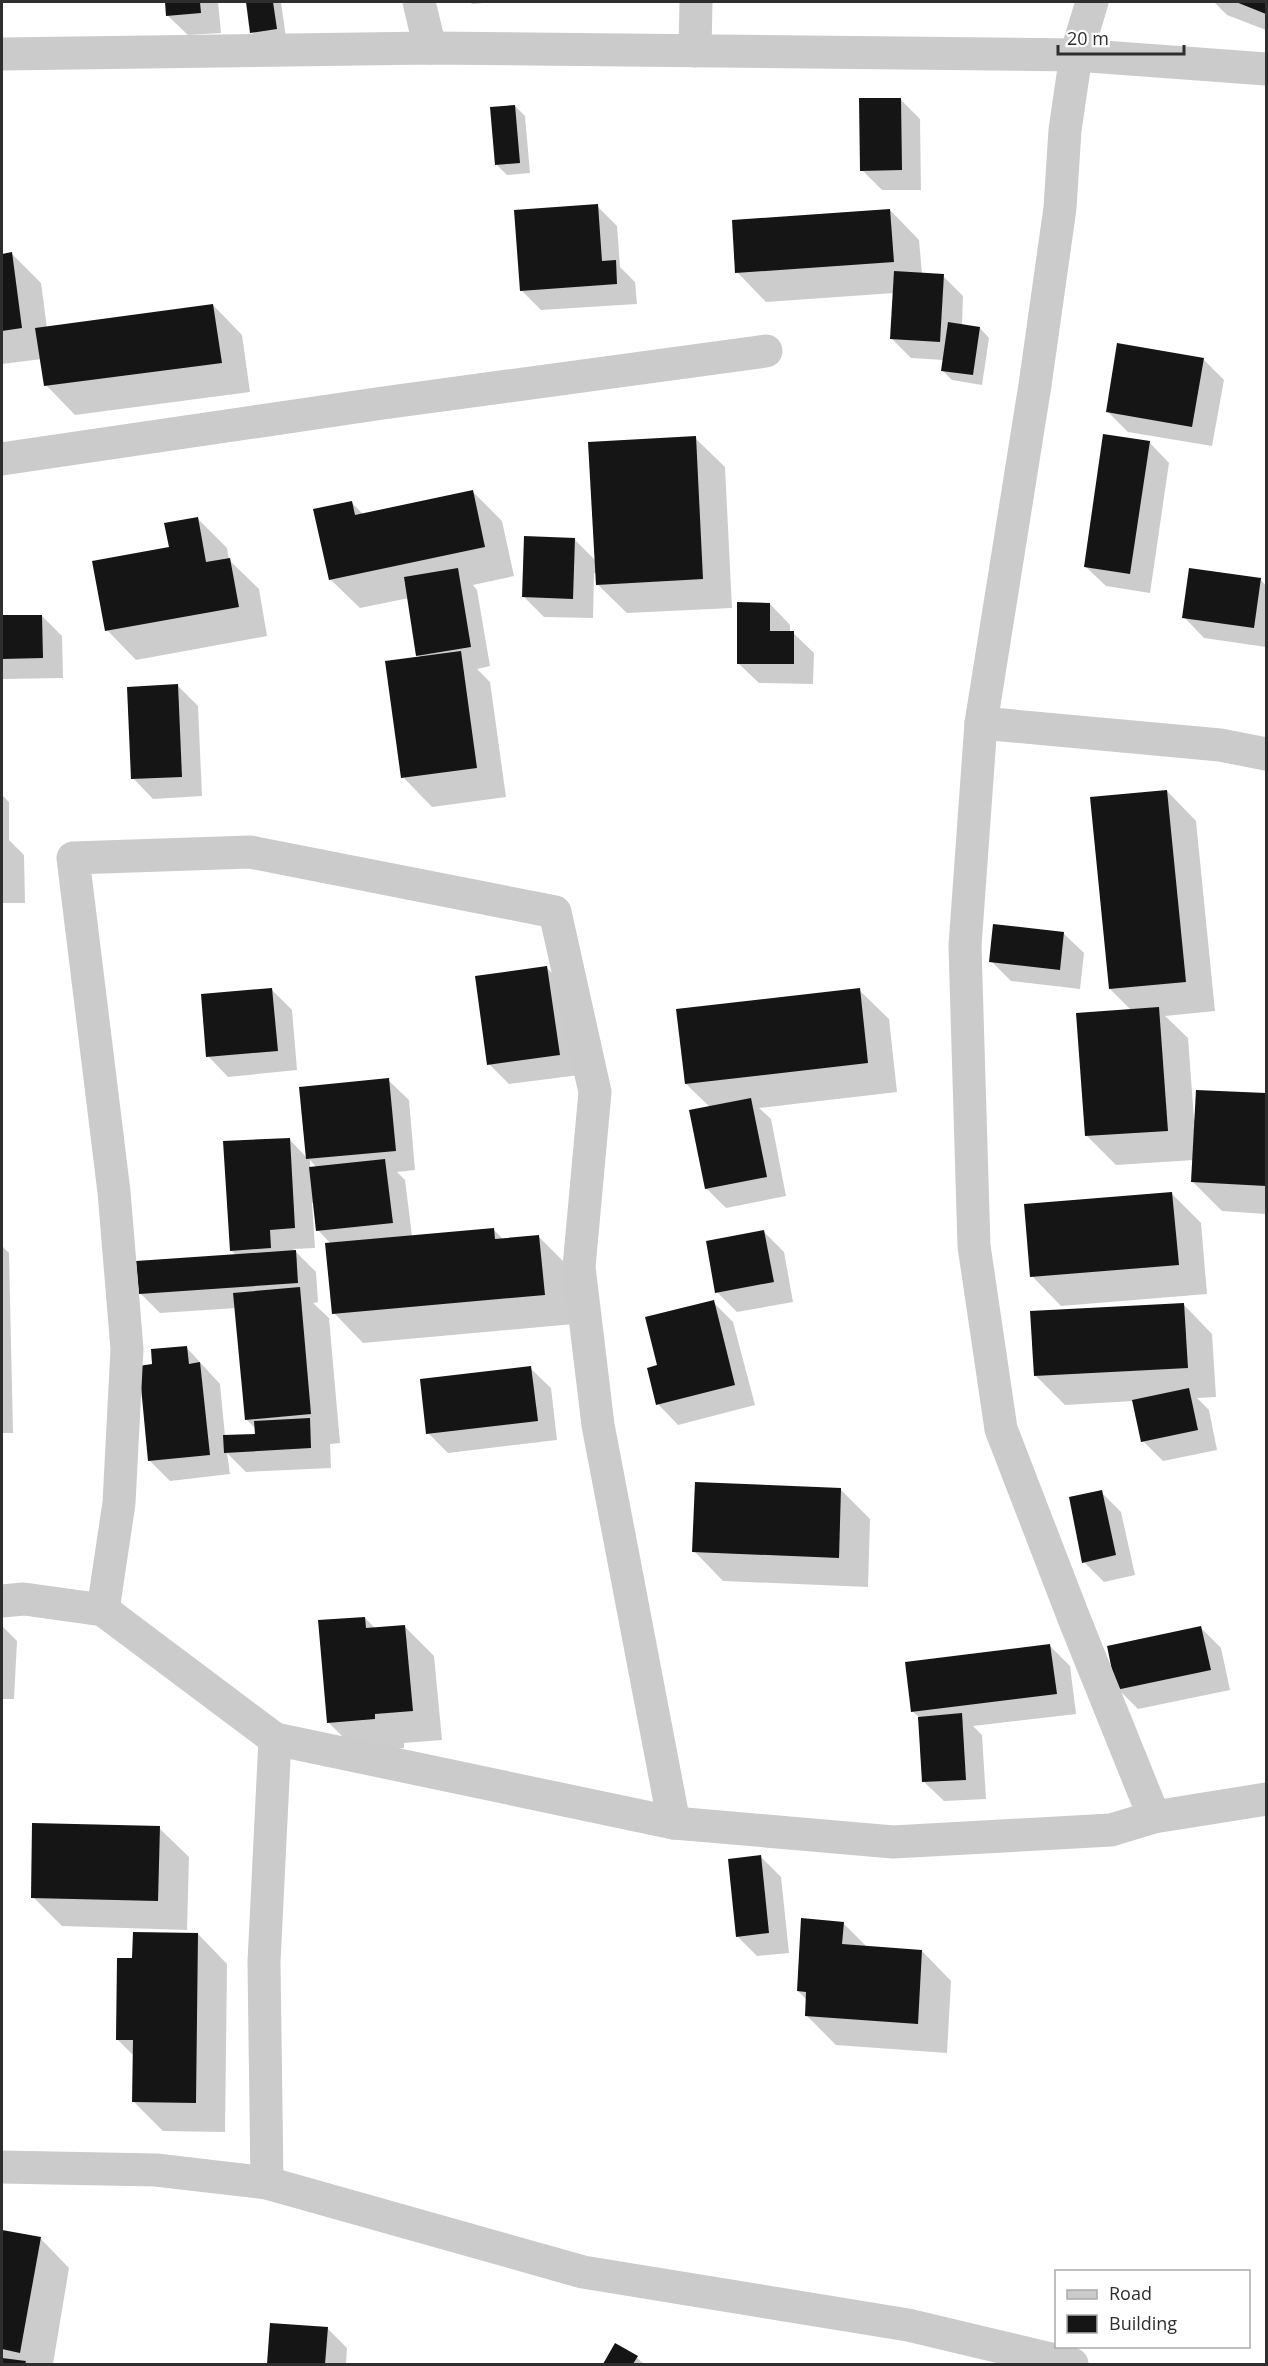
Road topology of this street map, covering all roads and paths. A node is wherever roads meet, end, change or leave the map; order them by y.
1 (419, 2) edge
2 (696, 2) edge
3 (1092, 2) edge
4 (430, 48) junction
5 (695, 51) junction
6 (2, 54) edge
7 (1076, 56) junction
8 (1266, 69) edge
9 (766, 351) dead end
10 (2, 459) edge
11 (981, 723) junction
12 (1266, 754) edge
13 (2, 1601) edge
14 (103, 1610) junction
15 (275, 1739) junction
16 (1266, 1799) edge
17 (1154, 1817) junction
18 (674, 1823) junction
19 (2, 2167) edge
20 (267, 2183) junction
21 (1072, 2364) edge

1 - 4 street
2 - 5 street
3 - 7 street
4 - 5 street
4 - 6 street
5 - 7 street
7 - 8 street
7 - 11 street
9 - 10 street
11 - 12 street
11 - 17 street
13 - 14 street
14 - 15 street
14 - 18 street
15 - 18 street
15 - 20 street
16 - 17 street
17 - 18 street
19 - 20 street
20 - 21 street

